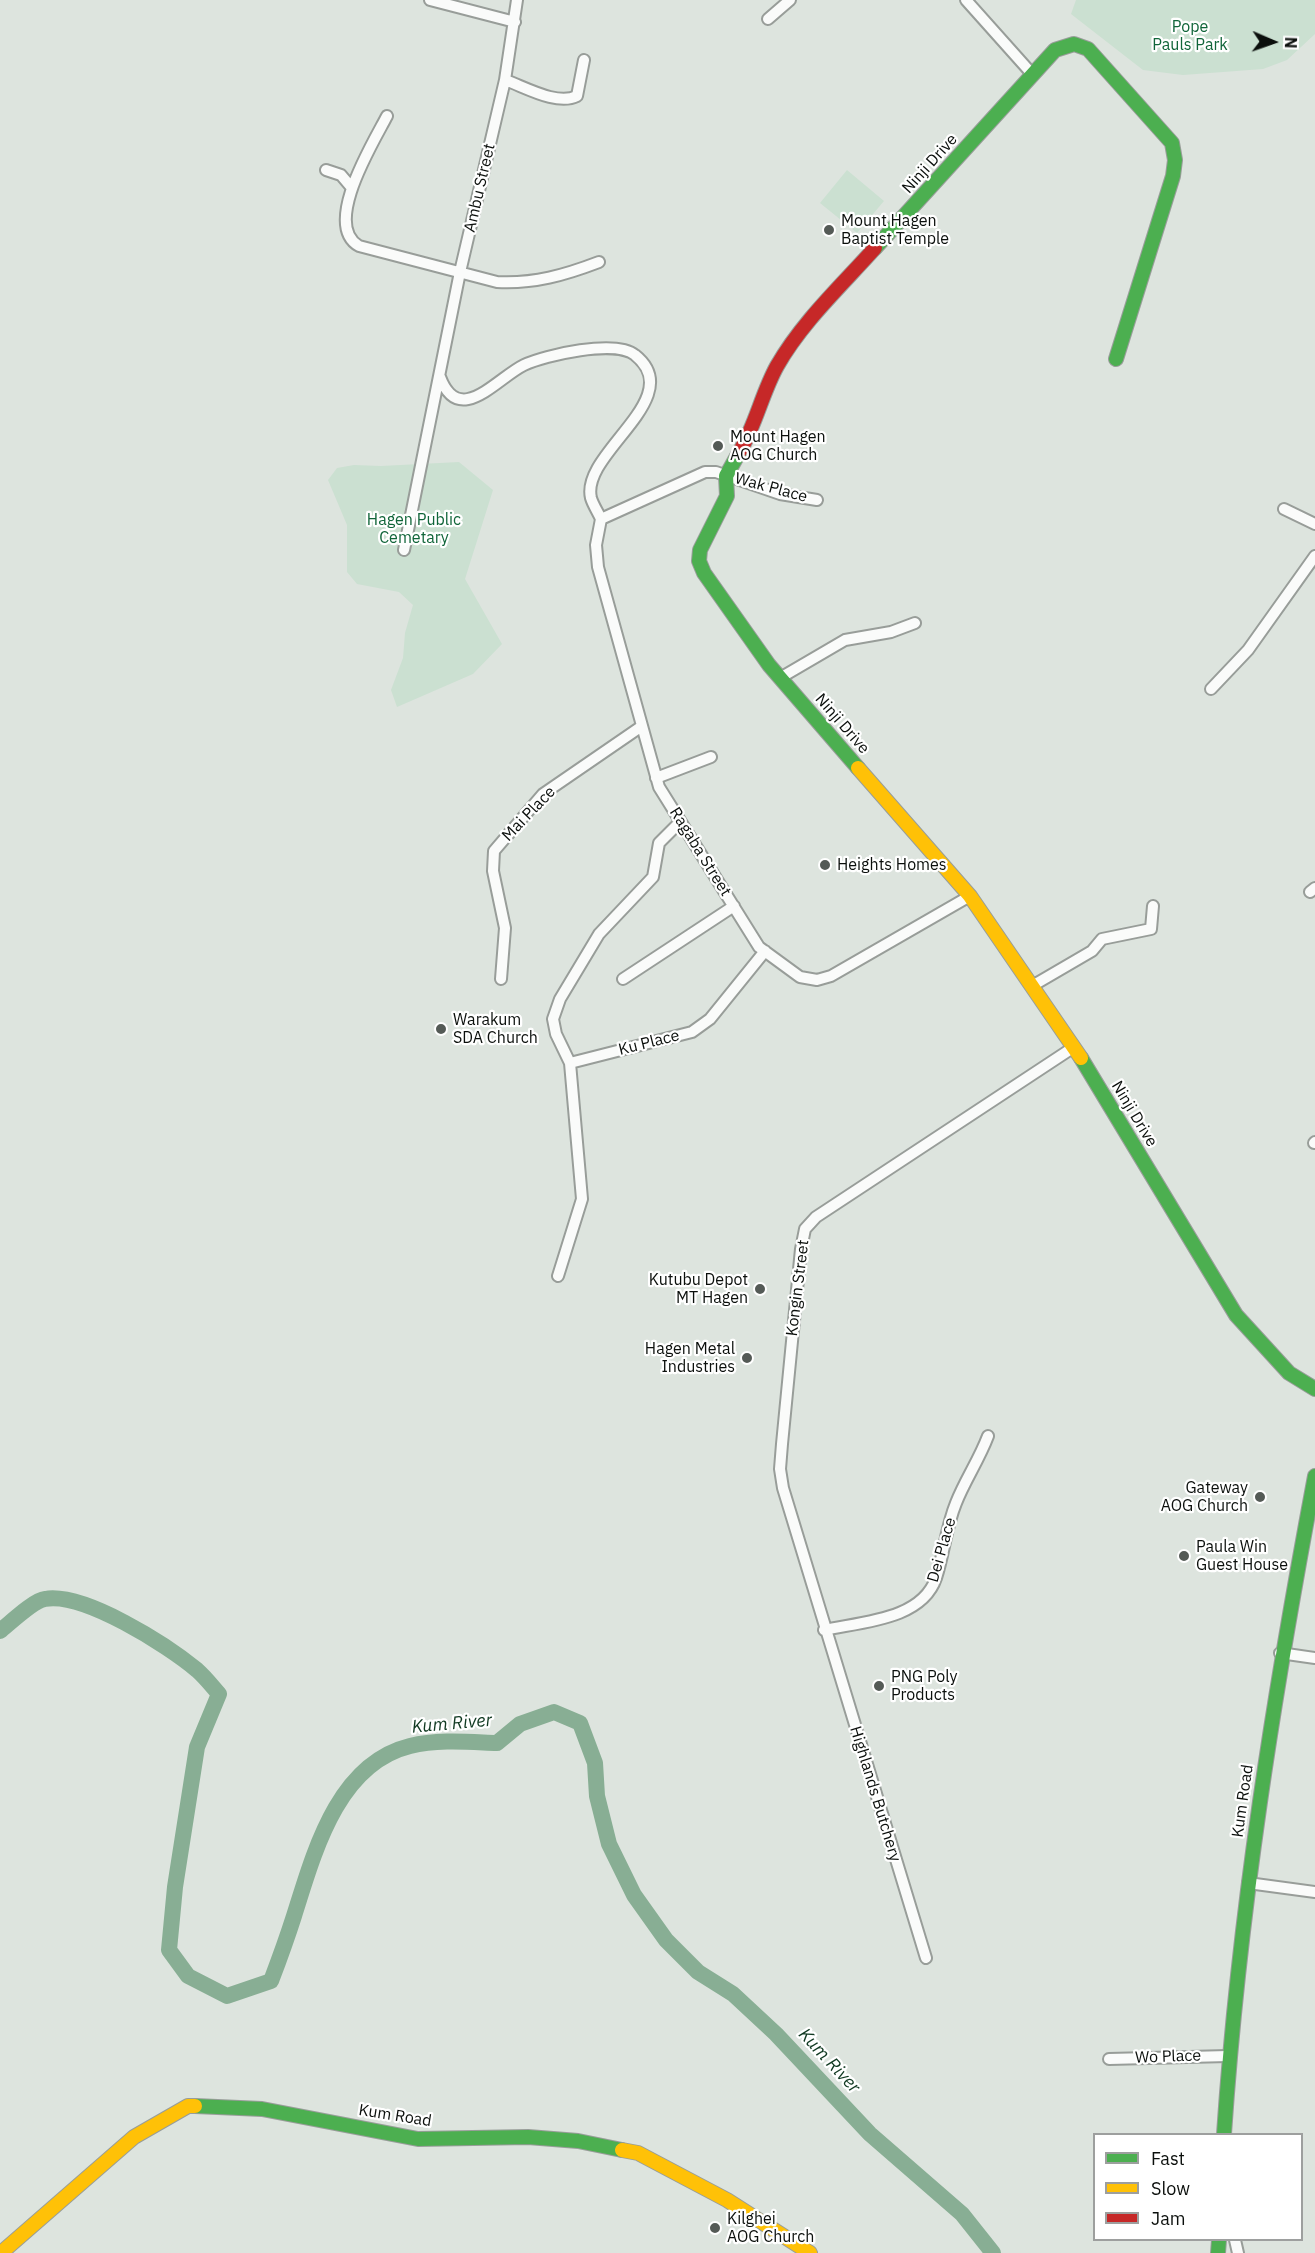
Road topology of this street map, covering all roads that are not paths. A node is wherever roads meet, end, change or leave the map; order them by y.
1 (430, 0) edge
2 (517, 0) edge
3 (790, 0) edge
4 (966, 0) edge
5 (768, 19) dead end
6 (515, 22) junction
7 (584, 60) dead end
8 (1033, 75) junction
9 (505, 80) junction
10 (387, 116) dead end
11 (326, 170) dead end
12 (352, 188) junction
13 (599, 262) dead end
14 (460, 272) junction
15 (1116, 359) dead end
16 (440, 377) junction
17 (726, 476) junction
18 (817, 500) dead end
19 (1284, 509) dead end
20 (602, 519) junction
21 (1315, 525) edge
22 (404, 550) dead end
23 (1315, 556) edge
24 (915, 623) dead end
25 (780, 678) junction
26 (1211, 689) dead end
27 (642, 726) junction
28 (711, 757) dead end
29 (656, 778) junction
30 (680, 822) junction
31 (970, 896) junction
32 (734, 906) junction
33 (1153, 906) dead end
34 (765, 951) junction
35 (501, 978) dead end
36 (622, 979) dead end
37 (1032, 986) junction
38 (1074, 1047) junction
39 (570, 1063) junction
40 (558, 1276) dead end
41 (1315, 1389) edge
42 (988, 1436) dead end
43 (1315, 1476) edge
44 (824, 1630) junction
45 (1281, 1653) junction
46 (1315, 1658) edge
47 (1248, 1883) junction
48 (1315, 1892) edge
49 (926, 1958) dead end
50 (1228, 2056) junction
51 (1109, 2059) dead end
52 (1224, 2133) edge
53 (1, 2253) edge
54 (810, 2253) edge

1 - 6 street
2 - 6 street, Ambu Street
3 - 5 street
4 - 8 street
6 - 9 street, Ambu Street
7 - 9 street
8 - 15 street, Ninji Drive
8 - 17 street, Ninji Drive
9 - 14 street, Ambu Street
10 - 12 street
11 - 12 street
12 - 14 street
13 - 14 street
14 - 16 street, Ambu Street
16 - 20 street
16 - 22 street, Ambu Street
17 - 18 street, Wak Place
17 - 20 street, Wak Place
17 - 25 street, Ninji Drive
19 - 21 street
20 - 27 street, Ragaba Street
23 - 26 street
24 - 25 street
25 - 31 street, Ninji Drive
27 - 29 street, Ragaba Street
27 - 35 street, Mai Place
28 - 29 street
29 - 30 street, Ragaba Street
30 - 32 street, Ragaba Street
30 - 39 street
31 - 34 street, Ragaba Street
31 - 37 street, Ninji Drive
32 - 34 street, Ragaba Street
32 - 36 street
33 - 37 street
34 - 39 street, Ku Place
37 - 38 street, Ninji Drive
38 - 41 street, Ninji Drive
38 - 44 street, Kongin Street
39 - 40 street
42 - 44 street, Dei Place
43 - 45 street, Kum Road
44 - 49 street, Highlands Butchery
45 - 46 street
45 - 47 street, Kum Road
47 - 48 street
47 - 50 street, Kum Road
50 - 51 street, Wo Place
50 - 52 street, Kum Road
53 - 54 street, Kum Road

